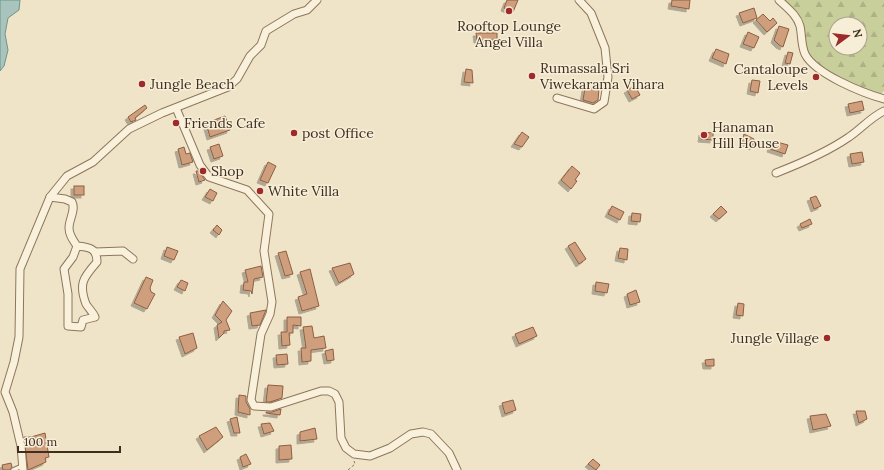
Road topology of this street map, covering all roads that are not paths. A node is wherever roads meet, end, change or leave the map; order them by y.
1 (317, 0) edge
2 (579, 0) edge
3 (779, 0) edge
4 (557, 98) dead end
5 (884, 99) edge
6 (176, 108) junction
7 (884, 111) edge
8 (776, 173) dead end
9 (50, 197) junction
10 (77, 246) junction
11 (95, 252) junction
12 (133, 259) dead end
13 (2, 392) edge
14 (22, 468) edge
15 (13, 470) edge
16 (457, 470) edge

1 - 6 street
2 - 4 street
3 - 5 street
6 - 9 street
6 - 16 street
7 - 8 street
9 - 10 street
9 - 13 street
10 - 11 street
10 - 11 street
11 - 12 street
13 - 14 street
14 - 15 lane

